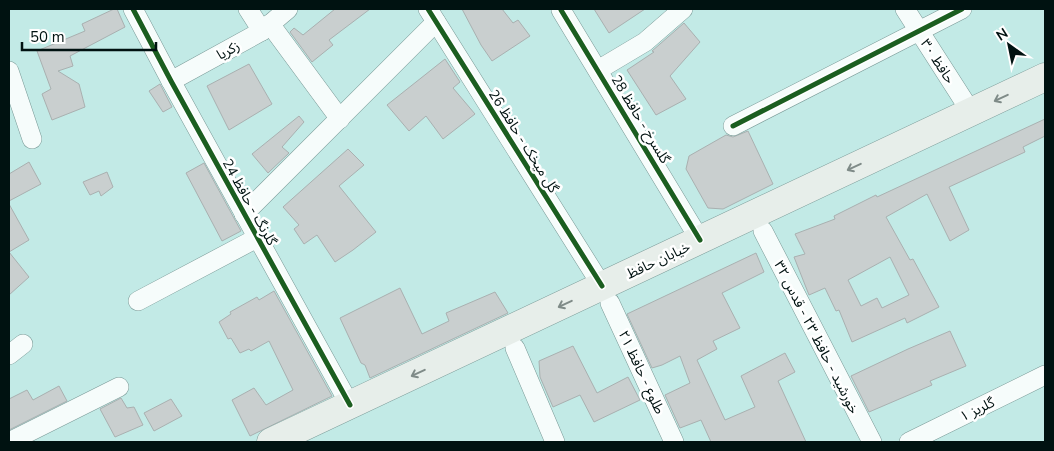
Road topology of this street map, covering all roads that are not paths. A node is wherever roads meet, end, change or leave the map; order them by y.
1 (133, 9) edge
2 (248, 9) edge
3 (288, 9) edge
4 (684, 9) edge
5 (906, 9) edge
6 (962, 9) edge
7 (561, 10) edge
8 (432, 16) edge
9 (266, 28) junction
10 (918, 30) junction
11 (598, 70) junction
12 (9, 71) edge
13 (1045, 77) edge
14 (171, 81) junction
15 (1045, 98) edge
16 (972, 112) junction
17 (340, 119) junction
18 (733, 126) dead end
19 (32, 139) dead end
20 (244, 214) junction
21 (763, 231) junction
22 (257, 238) junction
23 (700, 240) junction
24 (606, 294) junction
25 (138, 301) dead end
26 (515, 348) junction
27 (1045, 375) edge
28 (119, 387) dead end
29 (350, 405) junction
30 (9, 442) edge
31 (270, 442) edge
32 (314, 442) edge
33 (555, 442) edge
34 (674, 442) edge
35 (872, 442) edge
36 (909, 442) edge

1 - 14 street, گلرنگ - حافظ 24
2 - 9 street
3 - 9 street, زکریا
4 - 11 street
5 - 10 street, حافظ ۳۰
6 - 10 street
7 - 11 street, گلسرخ - حافظ 28
8 - 17 street
8 - 24 street, گل میخک - حافظ 26
9 - 14 street, زکریا
9 - 17 street
10 - 16 street, حافظ ۳۰
10 - 18 street
11 - 23 street, گلسرخ - حافظ 28
12 - 19 street
13 -> 16 main road, خیابان حافظ
14 - 20 street, گلرنگ - حافظ 24
15 - 21 main road, خیابان حافظ
16 -> 23 main road, خیابان حافظ
17 - 20 street
20 - 22 street, گلرنگ - حافظ 24
21 - 24 main road, خیابان حافظ
21 - 35 street, خورشید - حافظ ۲۳ - قدس ۳۲
22 - 25 street
22 - 29 street, گلرنگ - حافظ 24
23 - 24 main road, خیابان حافظ
24 - 26 main road, خیابان حافظ
24 -> 29 main road, خیابان حافظ
24 - 34 street, طلوع - حافظ ۲۱
26 - 32 main road, خیابان حافظ
26 - 33 street
27 - 36 street, گلریز ۱
28 - 30 street
29 - 31 main road, خیابان حافظ

